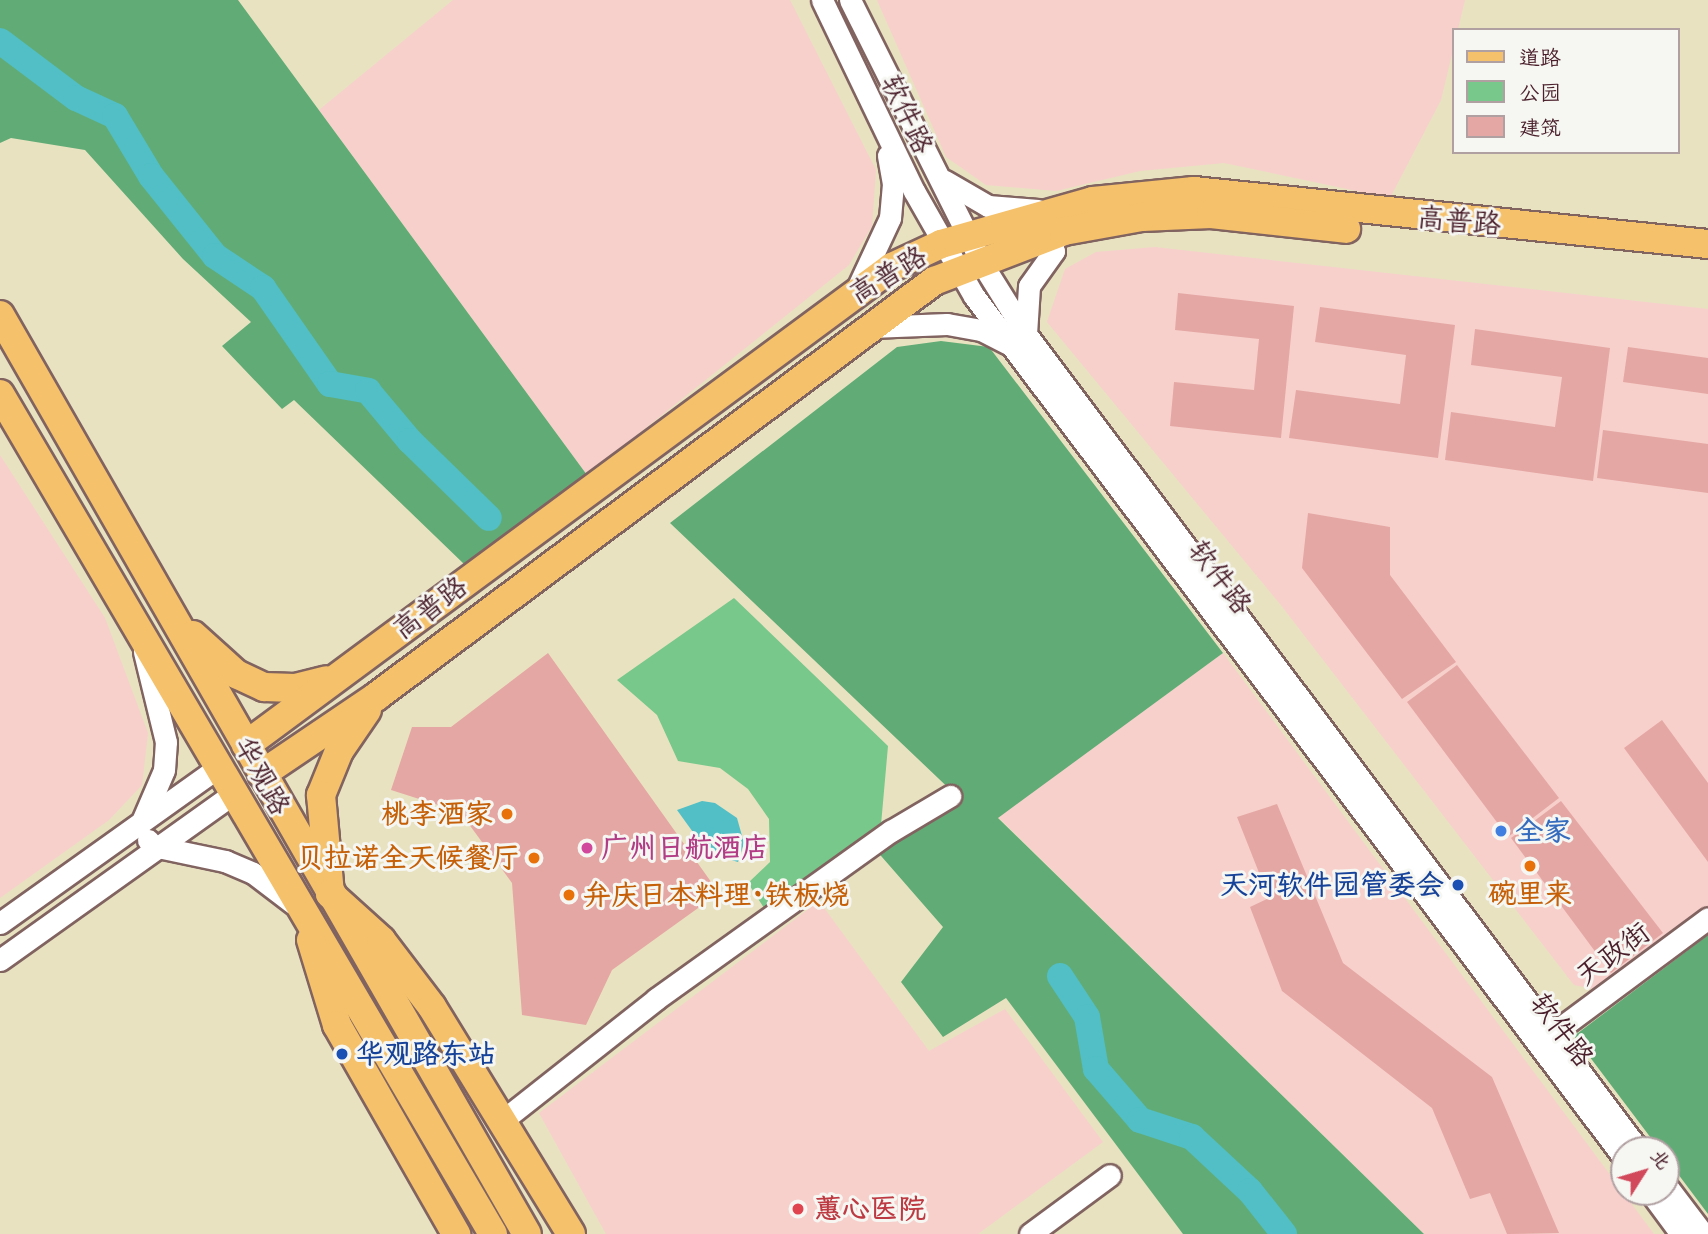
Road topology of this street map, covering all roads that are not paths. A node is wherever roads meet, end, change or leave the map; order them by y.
1 (822, 0) edge
2 (850, 0) edge
3 (885, 135) junction
4 (942, 178) junction
5 (1059, 221) junction
6 (941, 244) junction
7 (1708, 244) edge
8 (969, 256) junction
9 (1708, 264) edge
10 (854, 294) junction
11 (0, 315) edge
12 (813, 324) junction
13 (869, 327) junction
14 (1018, 339) junction
15 (835, 352) junction
16 (0, 394) edge
17 (171, 613) junction
18 (139, 629) junction
19 (200, 664) junction
20 (347, 670) junction
21 (170, 683) junction
22 (318, 690) junction
23 (377, 696) junction
24 (342, 720) junction
25 (246, 745) junction
26 (219, 767) junction
27 (262, 774) junction
28 (234, 793) junction
29 (950, 796) dead end
30 (139, 822) junction
31 (153, 846) junction
32 (330, 894) junction
33 (305, 913) junction
34 (1708, 918) edge
35 (0, 923) edge
36 (0, 960) edge
37 (1552, 1034) junction
38 (503, 1120) junction
39 (1628, 1136) edge
40 (1610, 1139) edge
41 (1110, 1175) dead end
42 (1680, 1204) edge
43 (1660, 1206) edge
44 (456, 1234) edge
45 (493, 1234) edge
46 (527, 1234) edge
47 (570, 1234) edge
48 (1030, 1234) edge
49 (1681, 1234) edge
50 (1703, 1234) edge

1 - 3 street, 软件路
2 - 4 street, 软件路
3 - 6 street, 软件路
3 - 10 street
4 - 5 street
4 - 8 street, 软件路
5 - 7 main road, 高普路
5 - 8 main road, 高普路
5 - 9 main road, 高普路
5 - 14 street
6 - 8 main road, 高普路
6 - 10 main road, 高普路
8 - 13 main road, 高普路
8 - 14 street, 软件路
10 - 12 main road, 高普路
11 - 17 main road, 华观路
12 - 15 street
12 - 20 main road, 高普路
13 - 14 street
13 - 15 main road, 高普路
14 - 37 street, 软件路
14 - 40 street, 软件路
15 - 23 main road, 高普路
16 - 18 main road, 华观路
17 - 19 main road, 华观路
17 - 20 main road
18 - 21 main road, 华观路
18 - 30 street
19 - 21 main road
19 - 25 main road, 华观路
20 - 22 main road, 高普路
21 - 26 main road, 华观路
22 - 24 street
22 - 25 main road, 高普路
23 - 24 main road, 高普路
23 - 32 main road
24 - 27 main road, 高普路
25 - 27 main road, 华观路
26 - 28 main road, 华观路
26 - 30 street
27 - 32 main road, 华观路
28 - 31 street
28 - 33 main road, 华观路
29 - 38 street
30 - 31 street
30 - 35 street
31 - 33 street
31 - 36 street
32 - 38 main road
32 - 46 main road, 华观路
33 - 44 main road
33 - 45 main road, 华观路
34 - 37 street, 天政街
37 - 39 street, 软件路
38 - 47 main road
41 - 48 street
42 - 50 street
43 - 49 street

